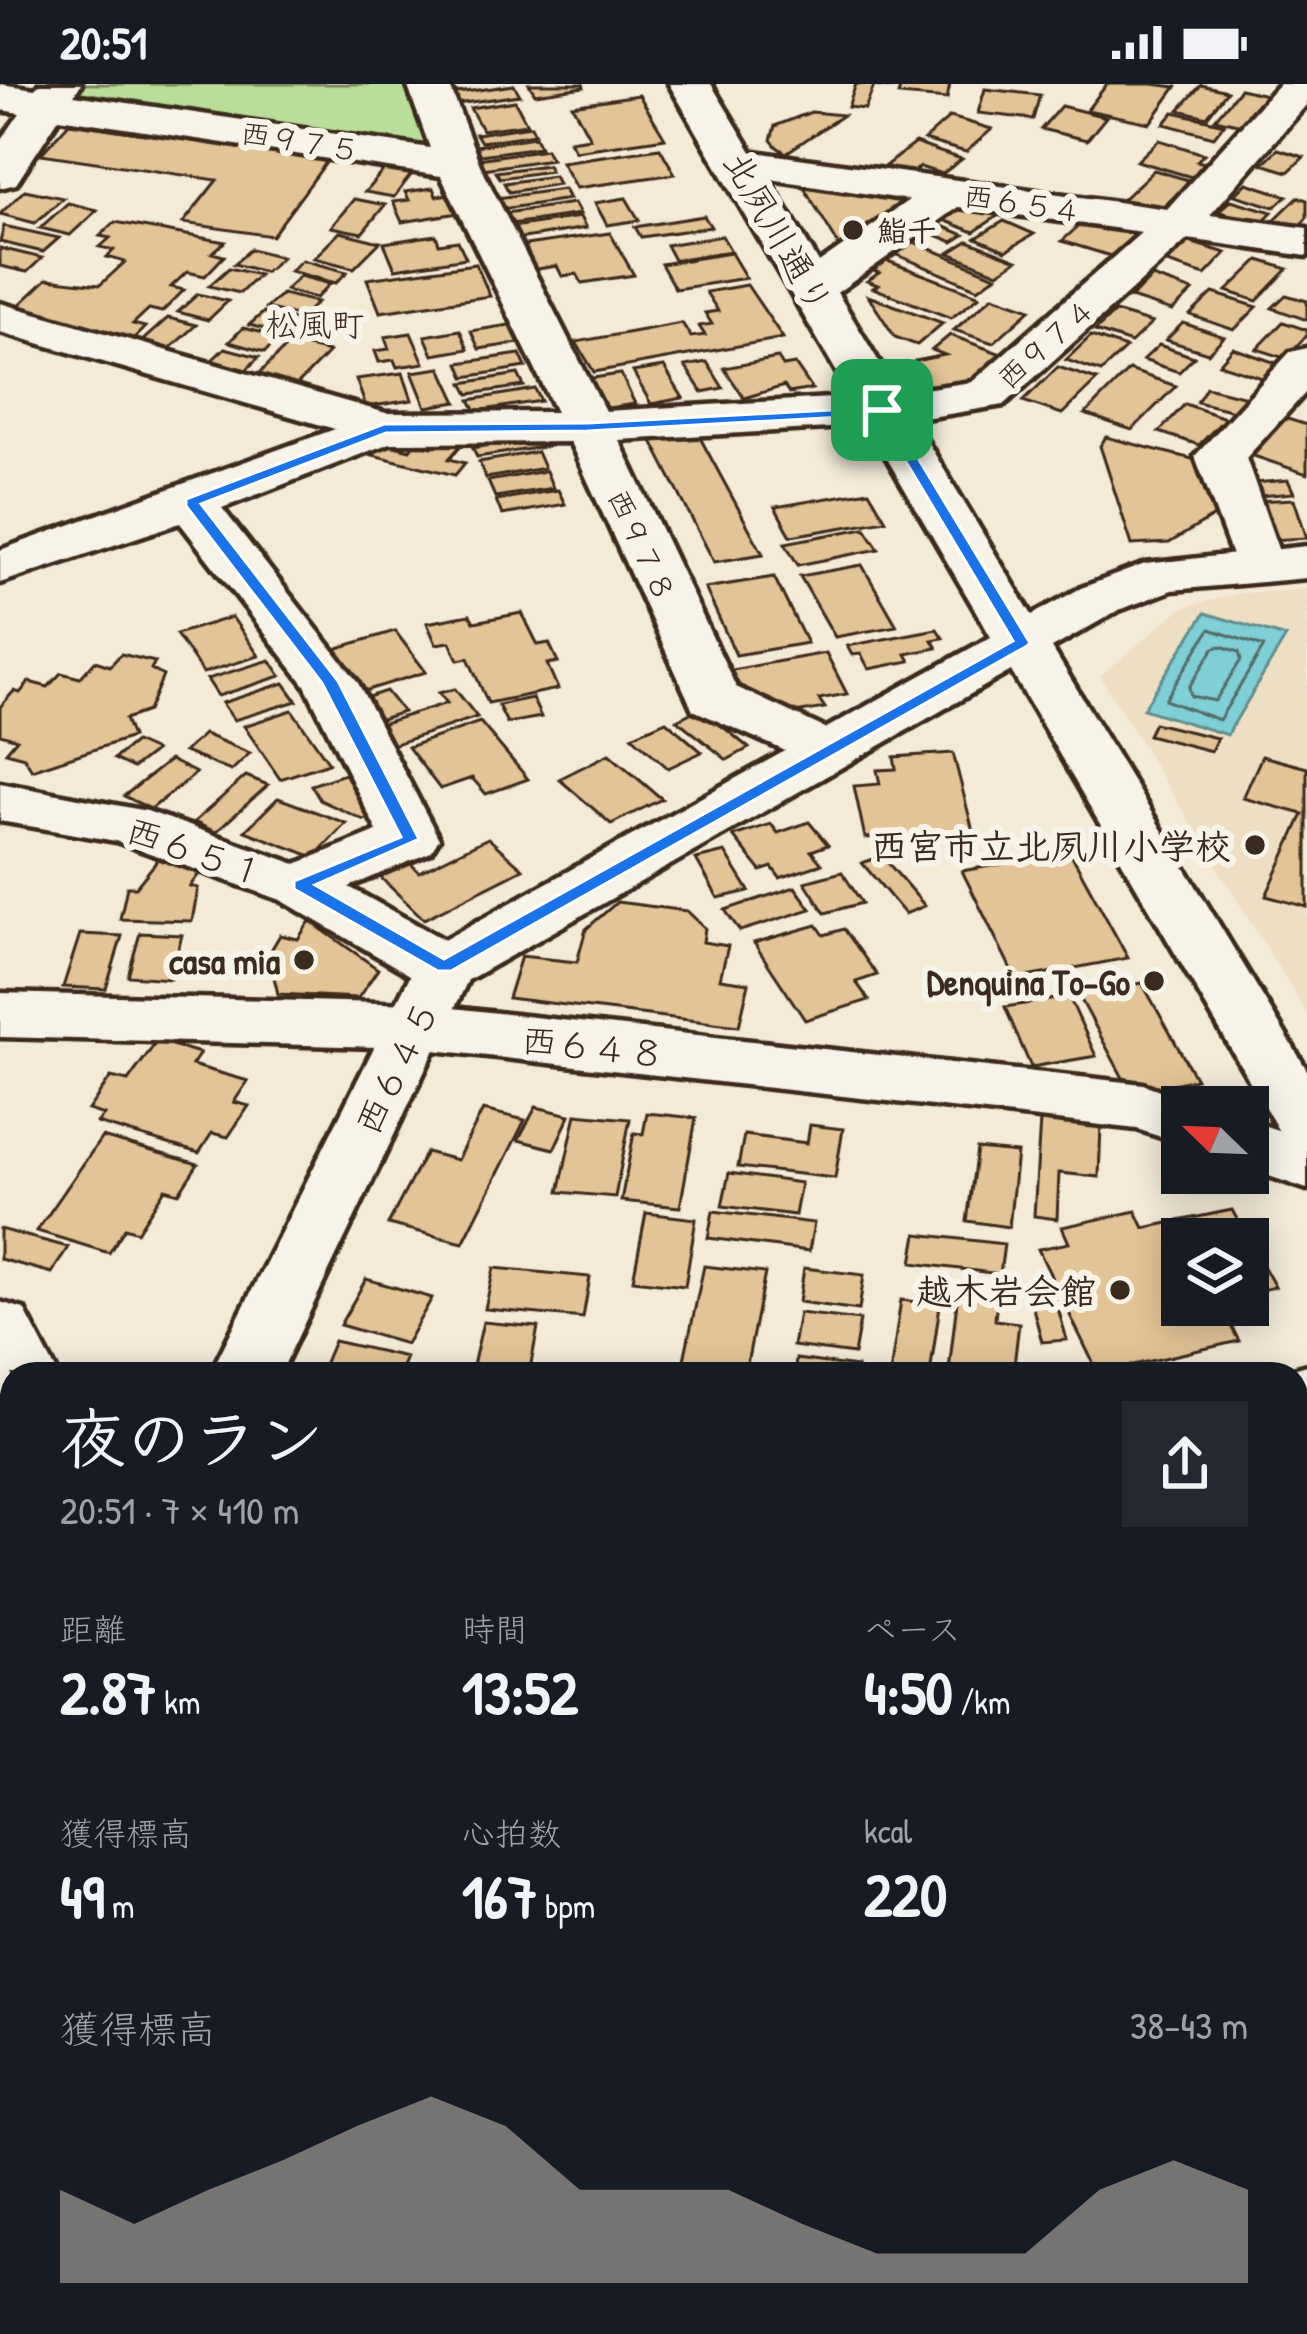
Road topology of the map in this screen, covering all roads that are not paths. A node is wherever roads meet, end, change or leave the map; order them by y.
1 (428, 84) edge
2 (690, 84) edge
3 (1288, 84) edge
4 (1304, 85) edge
5 (53, 94) edge
6 (0, 97) edge
7 (740, 163) junction
8 (458, 165) junction
9 (0, 175) edge
10 (948, 193) junction
11 (1177, 225) junction
12 (1307, 242) edge
13 (812, 289) junction
14 (0, 317) edge
15 (1307, 362) edge
16 (882, 410) junction
17 (588, 427) junction
18 (384, 428) junction
19 (191, 502) junction
20 (1282, 563) edge
21 (0, 567) edge
22 (1022, 643) junction
23 (826, 751) junction
24 (0, 802) edge
25 (300, 885) junction
26 (444, 967) junction
27 (0, 1015) edge
28 (416, 1026) junction
29 (1161, 1113) edge
30 (1307, 1124) edge
31 (1269, 1151) edge
32 (1307, 1165) edge
33 (0, 1328) edge
34 (17, 1362) edge
35 (251, 1362) edge

1 - 8 street, 西９７８
2 - 7 street, 北夙川通り
3 - 4 street
4 - 11 street, 西９７４
5 - 6 street, 西９７５
5 - 8 street, 西９７５
5 - 9 street
7 - 10 street, 西６５４
7 - 13 street, 北夙川通り
8 - 17 street, 西９７８
10 - 11 street, 西６５４
10 - 13 street
11 - 12 street, 西６５４
11 - 16 street, 西９７４
13 - 16 street, 北夙川通り
14 - 18 street, 西９７４
15 - 20 street
16 - 17 street, 西９７４
16 - 22 street, 北夙川通り
17 - 18 street, 西９７４
17 - 23 street, 西９７８
18 - 19 street
19 - 21 street
19 - 25 street
20 - 22 street, 西６４５
22 - 23 street, 西６４５
22 - 30 street, 北夙川通り
23 - 26 street, 西６４５
24 - 25 street, 西６５１
25 - 26 street, 西６５１
26 - 28 street, 西６４５
27 - 28 street, 西６４８
28 - 29 street, 西６４８
28 - 35 street, 西６４５
31 - 32 street
33 - 34 street

